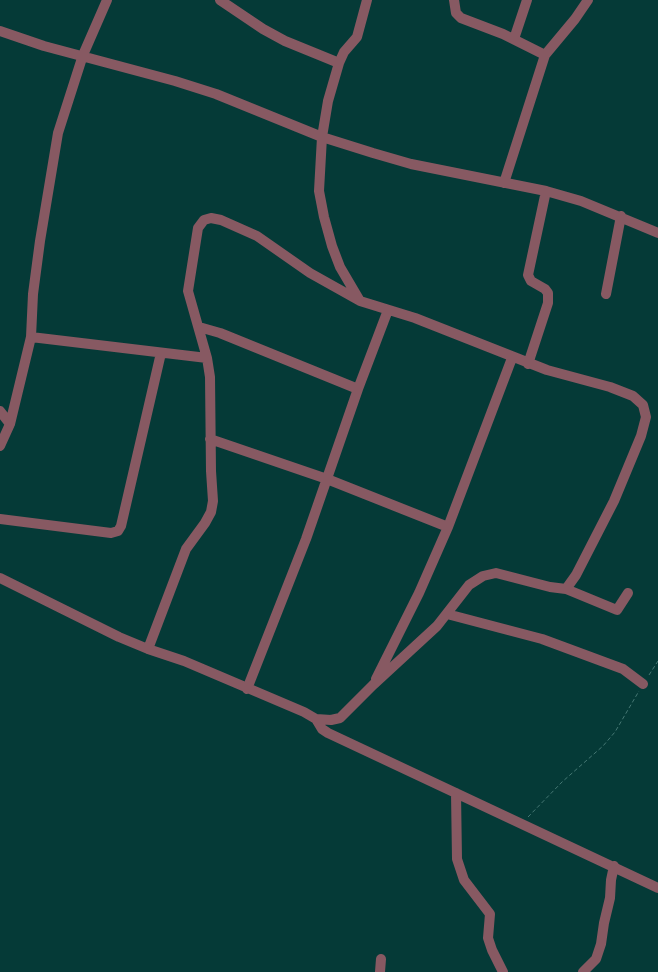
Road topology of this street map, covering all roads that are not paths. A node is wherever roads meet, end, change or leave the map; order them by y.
1 (107, 0) edge
2 (220, 0) edge
3 (367, 0) edge
4 (454, 0) edge
5 (527, 0) edge
6 (588, 0) edge
7 (0, 31) edge
8 (514, 39) junction
9 (545, 54) junction
10 (83, 56) junction
11 (339, 63) junction
12 (322, 137) junction
13 (504, 183) junction
14 (546, 191) junction
15 (621, 216) junction
16 (658, 233) edge
17 (606, 294) dead end
18 (360, 301) junction
19 (388, 310) junction
20 (199, 327) junction
21 (31, 337) junction
22 (161, 353) junction
23 (207, 358) junction
24 (512, 358) junction
25 (528, 364) junction
26 (358, 389) junction
27 (0, 411) edge
28 (10, 424) junction
29 (210, 439) junction
30 (0, 446) edge
31 (327, 479) junction
32 (0, 519) edge
33 (448, 526) junction
34 (0, 578) edge
35 (566, 589) junction
36 (628, 594) dead end
37 (447, 614) junction
38 (148, 649) junction
39 (643, 684) road end
40 (373, 685) junction
41 (247, 689) junction
42 (316, 719) junction
43 (456, 793) junction
44 (614, 866) junction
45 (658, 888) edge
46 (381, 959) dead end
47 (380, 972) edge
48 (503, 972) edge
49 (583, 972) edge

1 - 10 street
2 - 11 street
3 - 11 street
4 - 8 street
5 - 8 street
6 - 9 street
7 - 10 street
8 - 9 street
9 - 13 street
10 - 12 street
10 - 21 street
11 - 12 street
12 - 13 street
12 - 18 street
13 - 14 street
14 - 15 street
14 - 25 street
15 - 16 street
15 - 17 street
18 - 19 street
18 - 20 street
19 - 24 street
19 - 26 street
20 - 23 street
20 - 26 street
21 - 22 street
21 - 28 street
22 - 23 street
22 - 32 street
23 - 29 street
24 - 25 street
24 - 33 street
25 - 35 street
26 - 31 street
27 - 28 street
28 - 30 street
29 - 31 street
29 - 38 street
31 - 33 street
31 - 41 street
33 - 40 street
34 - 38 street
35 - 36 street
35 - 37 street
37 - 39 street
37 - 40 street
38 - 41 street
40 - 42 street
41 - 42 street
42 - 43 street
43 - 44 street
43 - 48 street
44 - 45 street
44 - 49 street
46 - 47 street

